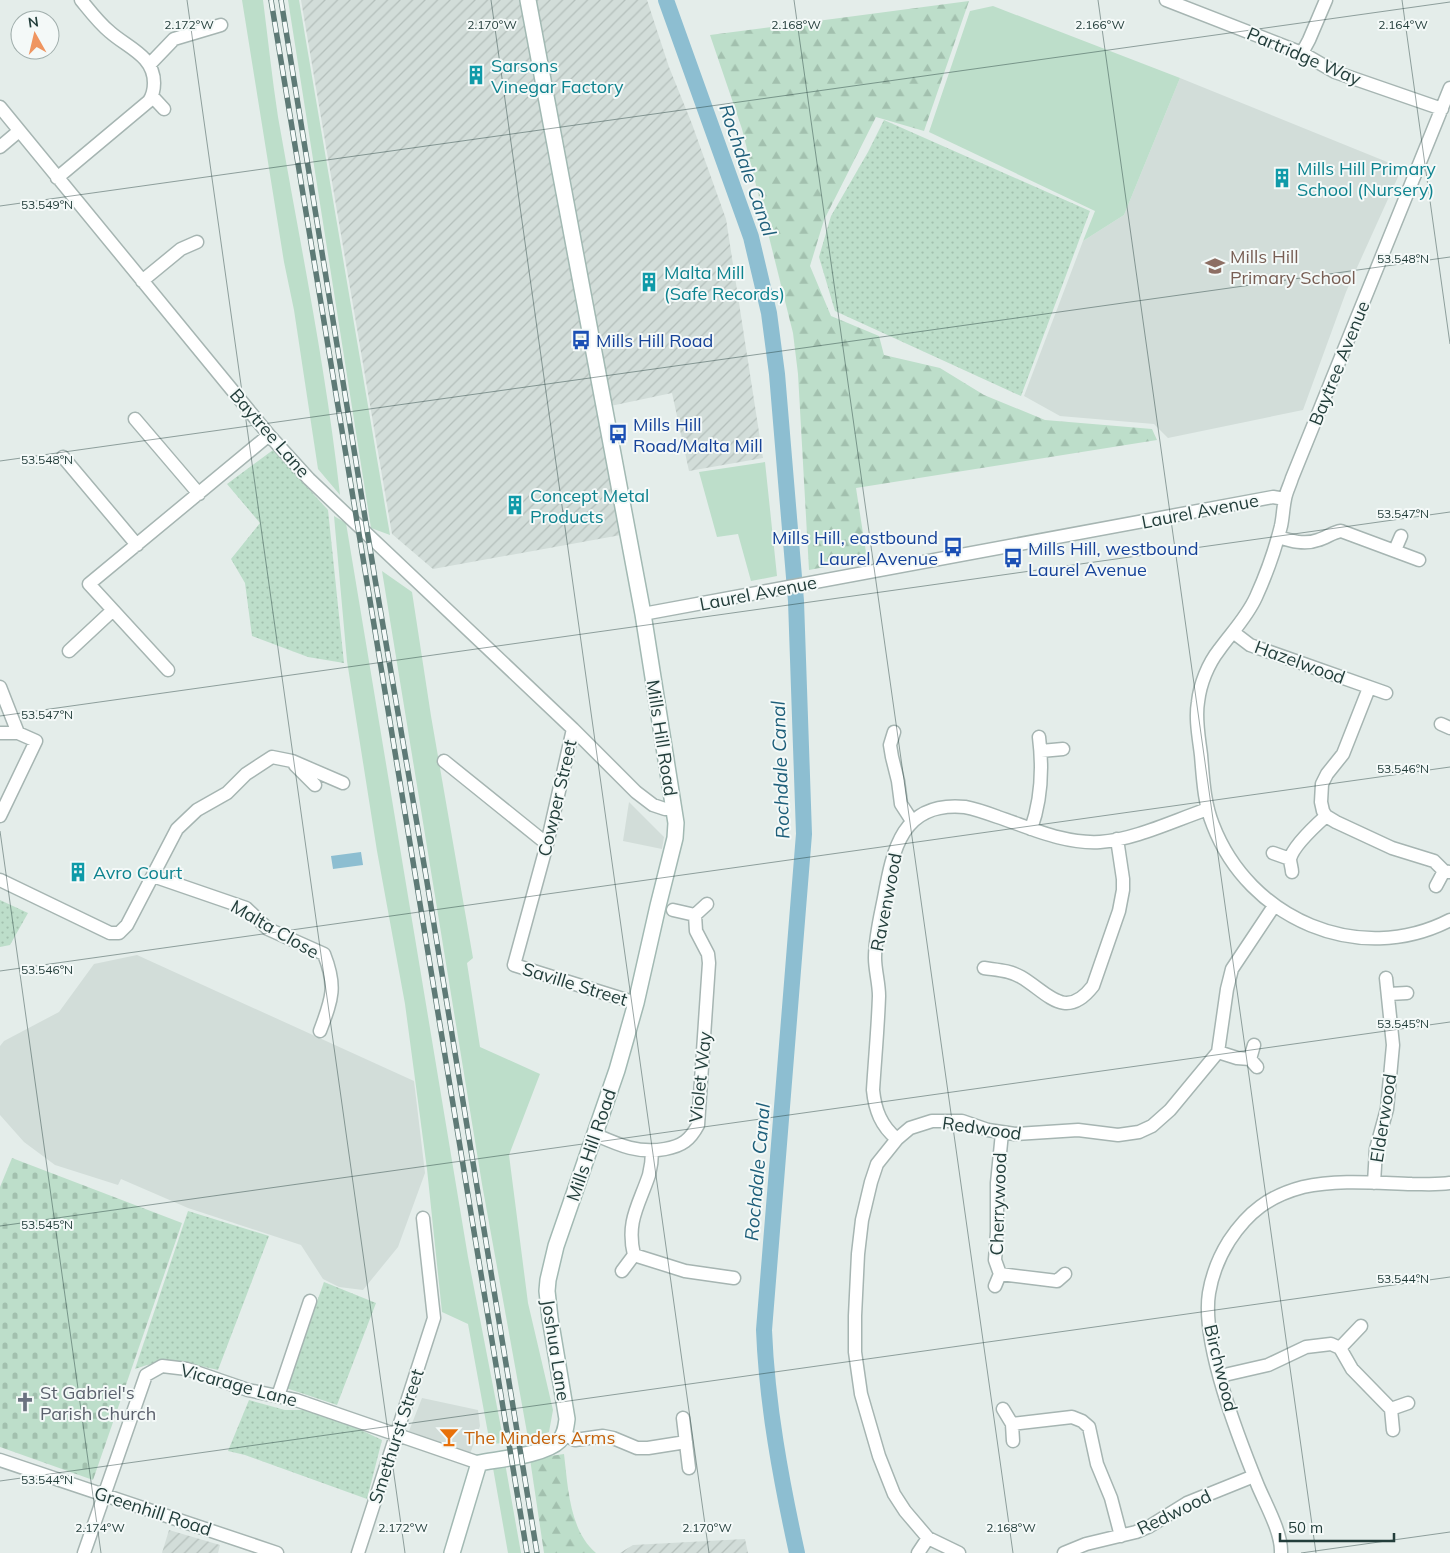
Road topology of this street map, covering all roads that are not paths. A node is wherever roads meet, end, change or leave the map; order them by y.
1 (81, 0) edge
2 (528, 0) edge
3 (1166, 0) edge
4 (1326, 0) edge
5 (221, 25) dead end
6 (1302, 53) junction
7 (150, 64) junction
8 (1450, 88) edge
9 (152, 96) junction
10 (0, 107) edge
11 (1442, 108) junction
12 (164, 110) dead end
13 (18, 131) junction
14 (0, 147) edge
15 (57, 178) junction
16 (197, 242) dead end
17 (142, 281) junction
18 (135, 419) dead end
19 (270, 435) junction
20 (63, 456) dead end
21 (198, 494) junction
22 (1285, 499) junction
23 (1401, 536) dead end
24 (1278, 537) junction
25 (136, 545) junction
26 (1395, 550) junction
27 (1419, 560) dead end
28 (113, 610) junction
29 (644, 614) junction
30 (1233, 632) junction
31 (69, 651) dead end
32 (168, 670) dead end
33 (0, 687) edge
34 (1370, 688) junction
35 (1386, 693) dead end
36 (573, 729) junction
37 (894, 732) dead end
38 (0, 733) edge
39 (18, 733) junction
40 (1039, 737) dead end
41 (1063, 750) dead end
42 (1041, 751) junction
43 (292, 761) junction
44 (444, 762) dead end
45 (343, 783) dead end
46 (315, 785) dead end
47 (673, 808) junction
48 (1208, 809) junction
49 (0, 816) edge
50 (1326, 816) junction
51 (912, 821) junction
52 (1031, 829) junction
53 (1117, 839) junction
54 (547, 844) junction
55 (1273, 853) dead end
56 (1447, 872) edge
57 (153, 876) junction
58 (0, 880) edge
59 (1436, 886) dead end
60 (707, 904) dead end
61 (1274, 906) junction
62 (673, 910) dead end
63 (695, 915) junction
64 (1450, 920) edge
65 (514, 965) joint
66 (984, 968) dead end
67 (1386, 978) dead end
68 (1407, 993) dead end
69 (1388, 994) junction
70 (636, 1003) junction
71 (320, 1031) dead end
72 (1254, 1045) dead end
73 (1218, 1052) junction
74 (1002, 1133) junction
75 (594, 1134) junction
76 (897, 1140) junction
77 (652, 1151) junction
78 (1374, 1183) junction
79 (1450, 1183) edge
80 (423, 1218) dead end
81 (634, 1255) junction
82 (622, 1271) dead end
83 (1000, 1274) junction
84 (1066, 1274) dead end
85 (734, 1278) dead end
86 (995, 1286) dead end
87 (547, 1289) joint
88 (310, 1301) dead end
89 (1361, 1326) dead end
90 (1340, 1348) junction
91 (1220, 1376) junction
92 (278, 1396) junction
93 (1408, 1402) dead end
94 (1003, 1409) dead end
95 (1391, 1409) junction
96 (683, 1418) dead end
97 (1012, 1424) junction
98 (1393, 1430) dead end
99 (397, 1434) junction
100 (563, 1434) junction
101 (1013, 1441) dead end
102 (686, 1442) junction
103 (0, 1460) edge
104 (479, 1463) junction
105 (689, 1468) dead end
106 (1254, 1476) junction
107 (104, 1495) junction
108 (1121, 1536) junction
109 (928, 1538) junction
110 (84, 1553) edge
111 (277, 1553) edge
112 (358, 1553) edge
113 (452, 1553) edge
114 (918, 1553) edge
115 (959, 1553) edge
116 (1064, 1553) edge
117 (1281, 1553) edge

1 - 7 street
2 - 29 street, Mills Hill Road
3 - 6 street, Partridge Way
4 - 6 street
5 - 7 street
6 - 11 street, Partridge Way
7 - 9 street
8 - 11 street, Baytree Avenue
9 - 12 street
9 - 15 street
10 - 13 street, Baytree Lane
11 - 22 street, Baytree Avenue
13 - 14 street
13 - 15 street, Baytree Lane
15 - 17 street, Baytree Lane
16 - 17 street
17 - 19 street, Baytree Lane
18 - 21 street
19 - 21 street
19 - 36 street, Baytree Lane
20 - 25 street
21 - 25 street
22 - 24 street, Baytree Avenue
22 - 29 street, Laurel Avenue
23 - 26 street
24 - 26 street
24 - 30 street, Baytree Avenue
25 - 28 street
26 - 27 street
28 - 31 street
28 - 32 street
29 - 47 street, Mills Hill Road
30 - 34 street, Hazelwood
30 - 48 street, Baytree Avenue
33 - 39 street
34 - 35 street, Hazelwood
34 - 50 street
36 - 47 street, Cowper Street
36 - 54 street, Cowper Street
37 - 51 street
38 - 39 street
39 - 49 street
40 - 42 street
41 - 42 street
42 - 52 street
43 - 45 street
43 - 46 street
43 - 57 street
44 - 54 street
47 - 70 street, Mills Hill Road
48 - 53 street, Ravenwood
48 - 61 street, Baytree Avenue
50 - 55 street
50 - 56 street
51 - 52 street, Ravenwood
51 - 76 street, Ravenwood
52 - 53 street, Ravenwood
53 - 66 street
54 - 65 street, Cowper Street
56 - 59 street
57 - 58 street
57 - 71 street, Malta Close
60 - 63 street
61 - 64 street, Baytree Avenue
61 - 73 street
62 - 63 street
63 - 77 street, Violet Way
65 - 70 street, Saville Street
67 - 69 street, Elderwood
68 - 69 street
69 - 78 street, Elderwood
70 - 75 street, Mills Hill Road
72 - 73 street
73 - 74 street, Redwood
74 - 76 street, Redwood
74 - 83 street, Cherrywood
75 - 77 street, Violet Way
75 - 87 street, Mills Hill Road
76 - 109 street, Redwood
77 - 81 street
78 - 79 street, Birchwood
78 - 91 street, Birchwood
80 - 99 street, Smethurst Street
81 - 82 street
81 - 85 street
83 - 84 street, Cherrywood
83 - 86 street, Cherrywood
87 - 100 street, Joshua Lane
88 - 92 street
89 - 90 street
90 - 91 street
90 - 95 street
91 - 106 street, Birchwood
92 - 99 street, Vicarage Lane
92 - 107 street, Vicarage Lane
93 - 95 street
94 - 97 street
95 - 98 street
96 - 102 street
97 - 101 street
97 - 108 street
99 - 104 street, Vicarage Lane
99 - 112 street, Smethurst Street
100 - 102 street
100 - 104 street
102 - 105 street
103 - 107 street, Greenhill Road
104 - 113 street
106 - 108 street, Redwood
106 - 117 street, Birchwood
107 - 110 street, Vicarage Lane
107 - 111 street, Greenhill Road
108 - 116 street, Redwood
109 - 114 street
109 - 115 street, Redwood

